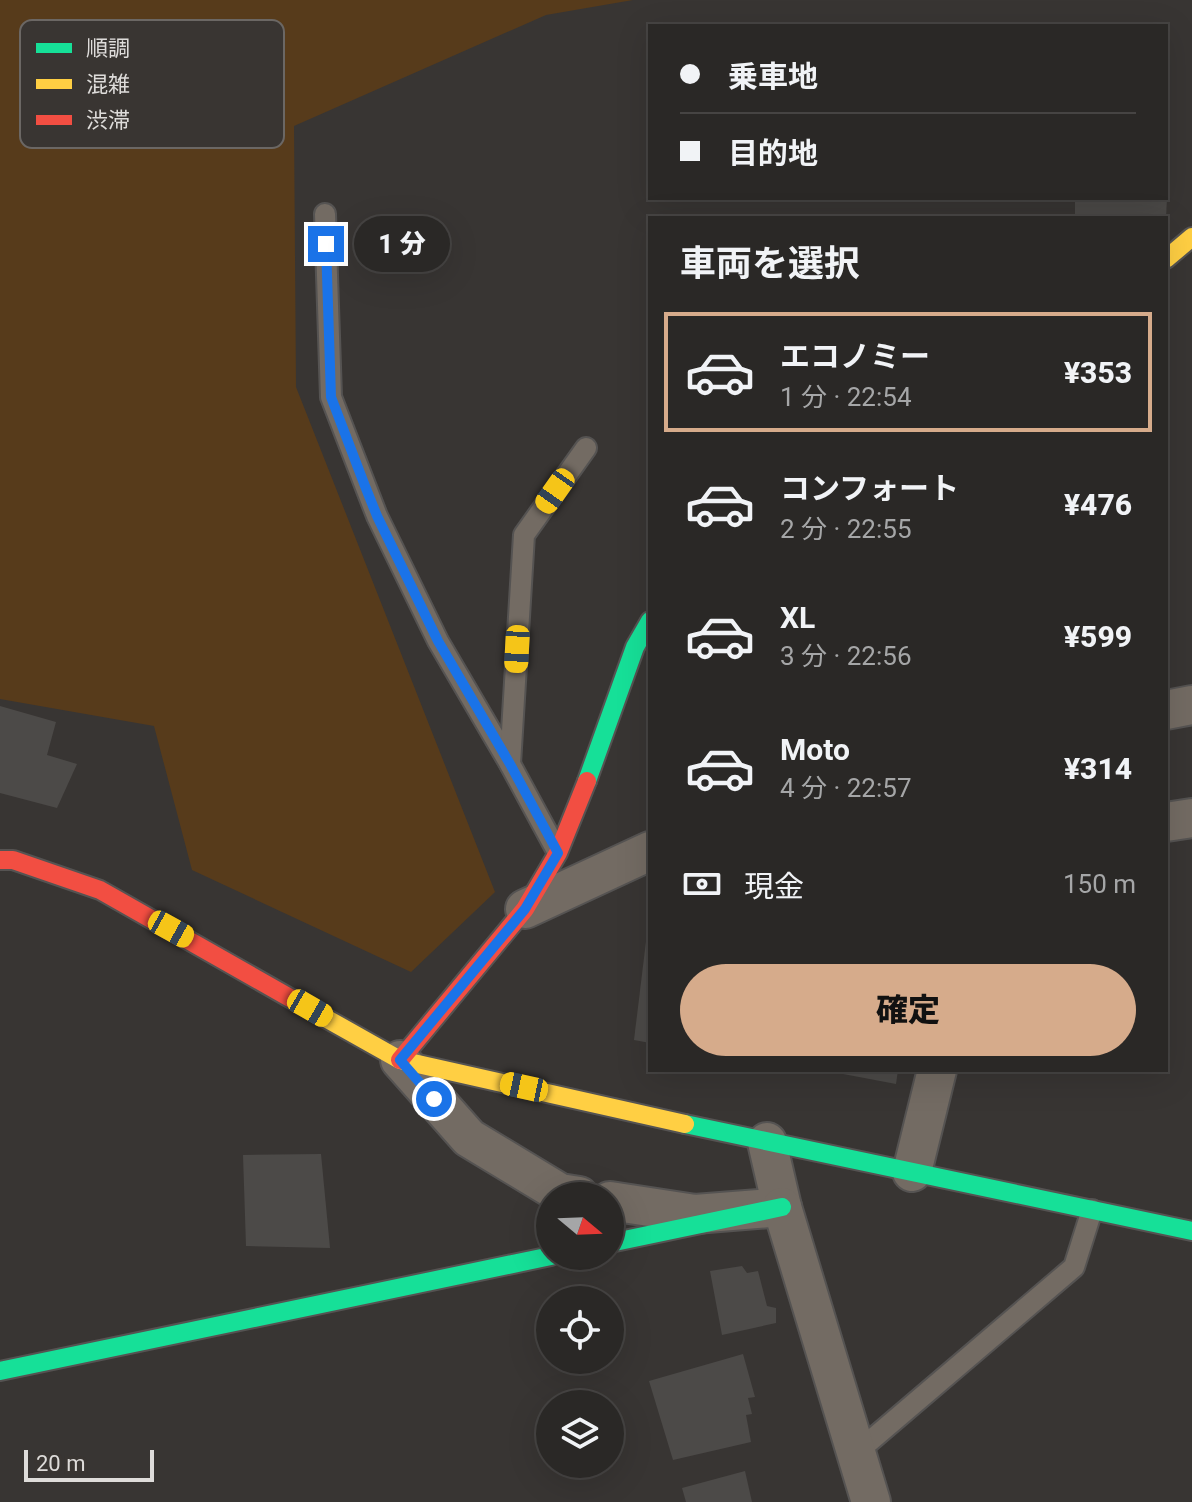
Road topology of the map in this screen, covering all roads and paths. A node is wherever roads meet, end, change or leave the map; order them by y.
1 (325, 214) dead end
2 (1192, 237) edge
3 (1168, 257) edge
4 (586, 448) dead end
5 (648, 624) edge
6 (1192, 705) edge
7 (1168, 710) edge
8 (510, 764) junction
9 (1192, 818) edge
10 (1168, 822) edge
11 (648, 852) edge
12 (558, 853) junction
13 (0, 860) edge
14 (525, 909) junction
15 (400, 1060) junction
16 (937, 1072) edge
17 (767, 1142) junction
18 (912, 1172) junction
19 (542, 1182) edge
20 (624, 1203) edge
21 (782, 1207) junction
22 (1092, 1210) junction
23 (1192, 1231) edge
24 (624, 1240) edge
25 (536, 1259) edge
26 (0, 1371) edge
27 (856, 1453) junction
28 (871, 1502) edge

1 - 8 lane
2 - 3 street
4 - 8 lane
5 - 12 street
6 - 7 street
8 - 12 lane
9 - 10 street
11 - 14 street
12 - 14 street
13 - 15 street
14 - 15 street
15 - 17 street
15 - 19 street
16 - 18 street
17 - 18 street
17 - 21 street
18 - 22 street
20 - 21 street
21 - 24 street
21 - 27 street
22 - 23 street
22 - 27 lane
25 - 26 street
27 - 28 street

